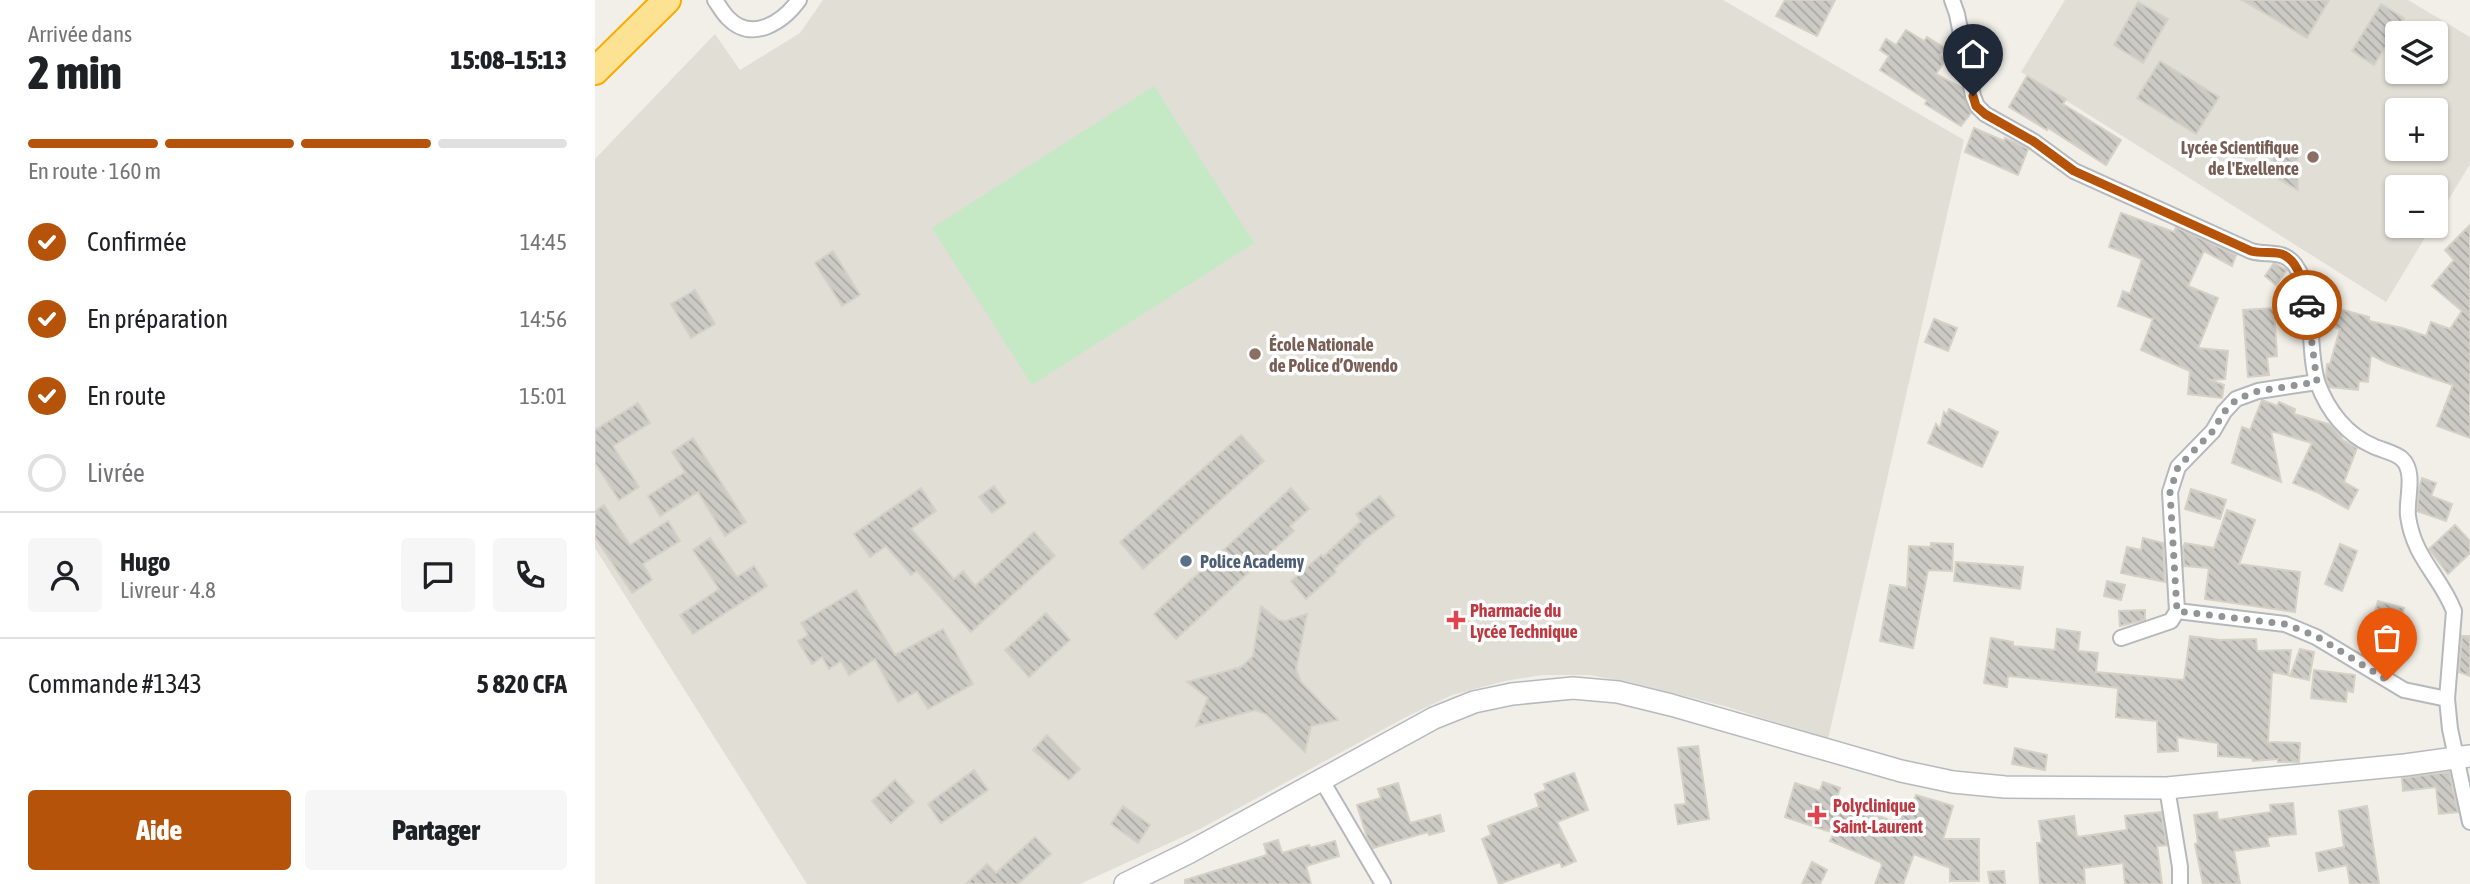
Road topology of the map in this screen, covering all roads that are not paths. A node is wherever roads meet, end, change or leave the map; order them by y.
1 (667, 0) edge
2 (715, 0) edge
3 (799, 0) edge
4 (1952, 0) edge
5 (595, 71) edge
6 (2317, 382) junction
7 (2177, 611) junction
8 (2121, 638) dead end
9 (2447, 699) junction
10 (2463, 758) edge
11 (1321, 779) junction
12 (2167, 788) junction
13 (2470, 822) edge
14 (1130, 883) edge
15 (1383, 884) edge
16 (2180, 884) edge

1 - 5 highway
2 - 3 street
4 - 6 street
6 - 7 street
6 - 9 street
7 - 8 street
7 - 9 street
9 - 10 street
10 - 12 street
10 - 13 street
11 - 12 street
11 - 14 street
11 - 15 street
12 - 16 street

